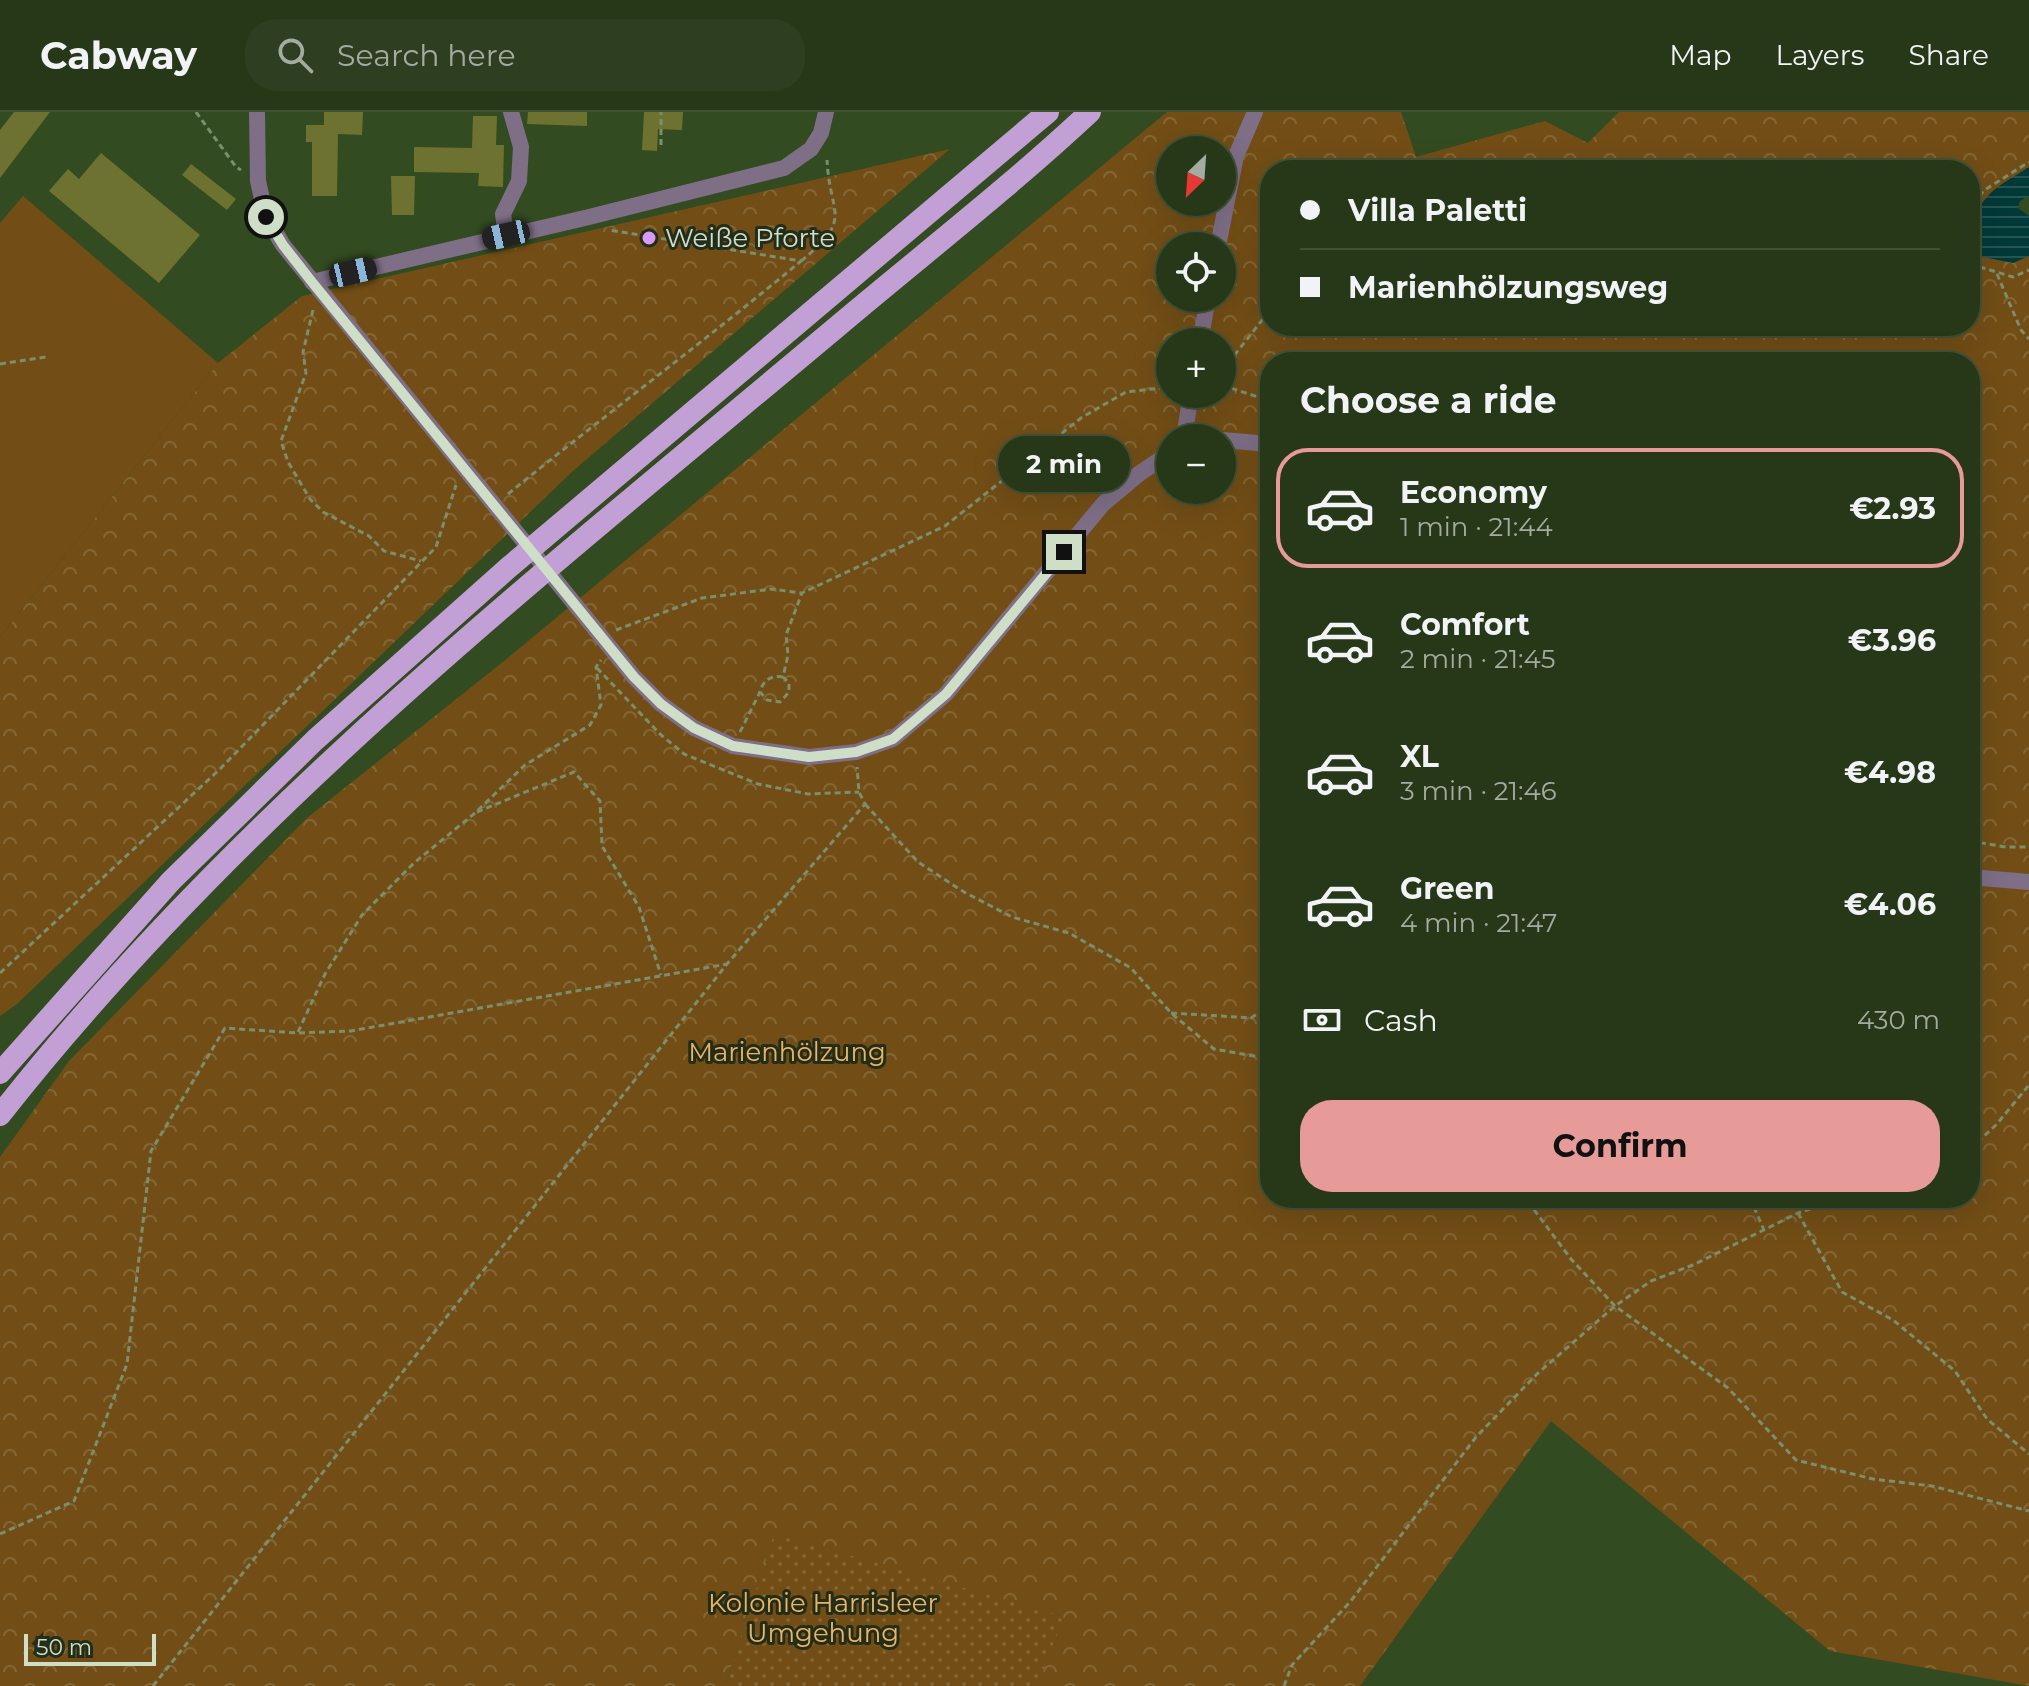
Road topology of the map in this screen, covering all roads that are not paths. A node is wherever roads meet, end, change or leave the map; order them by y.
1 (257, 112) edge
2 (511, 112) edge
3 (826, 112) edge
4 (1048, 112) edge
5 (1090, 112) edge
6 (1255, 112) edge
7 (1221, 232) edge
8 (506, 235) junction
9 (312, 282) junction
10 (1236, 441) edge
11 (1260, 443) edge
12 (1156, 462) edge
13 (1980, 878) edge
14 (2029, 882) edge
15 (38, 1028) junction
16 (0, 1052) edge
17 (0, 1073) edge
18 (0, 1115) edge

1 - 9 street
2 - 8 street
3 - 8 street
4 - 15 highway
5 - 18 highway
6 - 7 street
8 - 9 street
9 - 12 street
10 - 11 street
13 - 14 street
15 - 16 highway
15 - 17 highway

